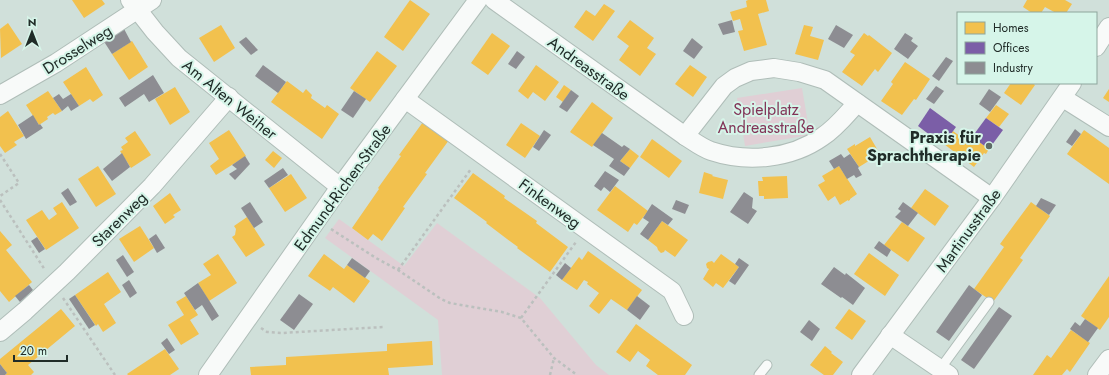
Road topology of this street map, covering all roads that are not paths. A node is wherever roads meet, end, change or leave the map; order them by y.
1 (478, 0) edge
2 (494, 0) edge
3 (140, 3) edge
4 (1109, 27) edge
5 (1097, 45) edge
6 (1067, 90) edge
7 (0, 95) edge
8 (229, 97) junction
9 (405, 99) junction
10 (857, 103) junction
11 (1109, 127) edge
12 (685, 136) junction
13 (340, 187) junction
14 (992, 198) junction
15 (989, 302) dead end
16 (684, 316) dead end
17 (0, 332) edge
18 (890, 335) junction
19 (1109, 359) edge
20 (767, 365) dead end
21 (944, 372) edge
22 (208, 375) edge
23 (759, 375) edge
24 (861, 375) edge
25 (1097, 375) edge

1 - 9 street, Edmund-Richen-Straße
2 - 12 street, Andreasstraße
3 - 7 street, Drosselweg
3 - 8 street, Am Alten Weiher
4 - 5 street
6 - 11 street
6 - 14 street, Martinusstraße
8 - 13 street, Am Alten Weiher
8 - 17 street, Starenweg
9 - 13 street, Edmund-Richen-Straße
9 - 16 street, Finkenweg
10 - 12 street, Andreasstraße
10 - 12 street
10 - 14 street
13 - 22 street, Edmund-Richen-Straße
14 - 18 street, Martinusstraße
15 - 21 lane
18 - 21 street
18 - 24 street, Martinusstraße
19 - 25 street
20 - 23 lane

